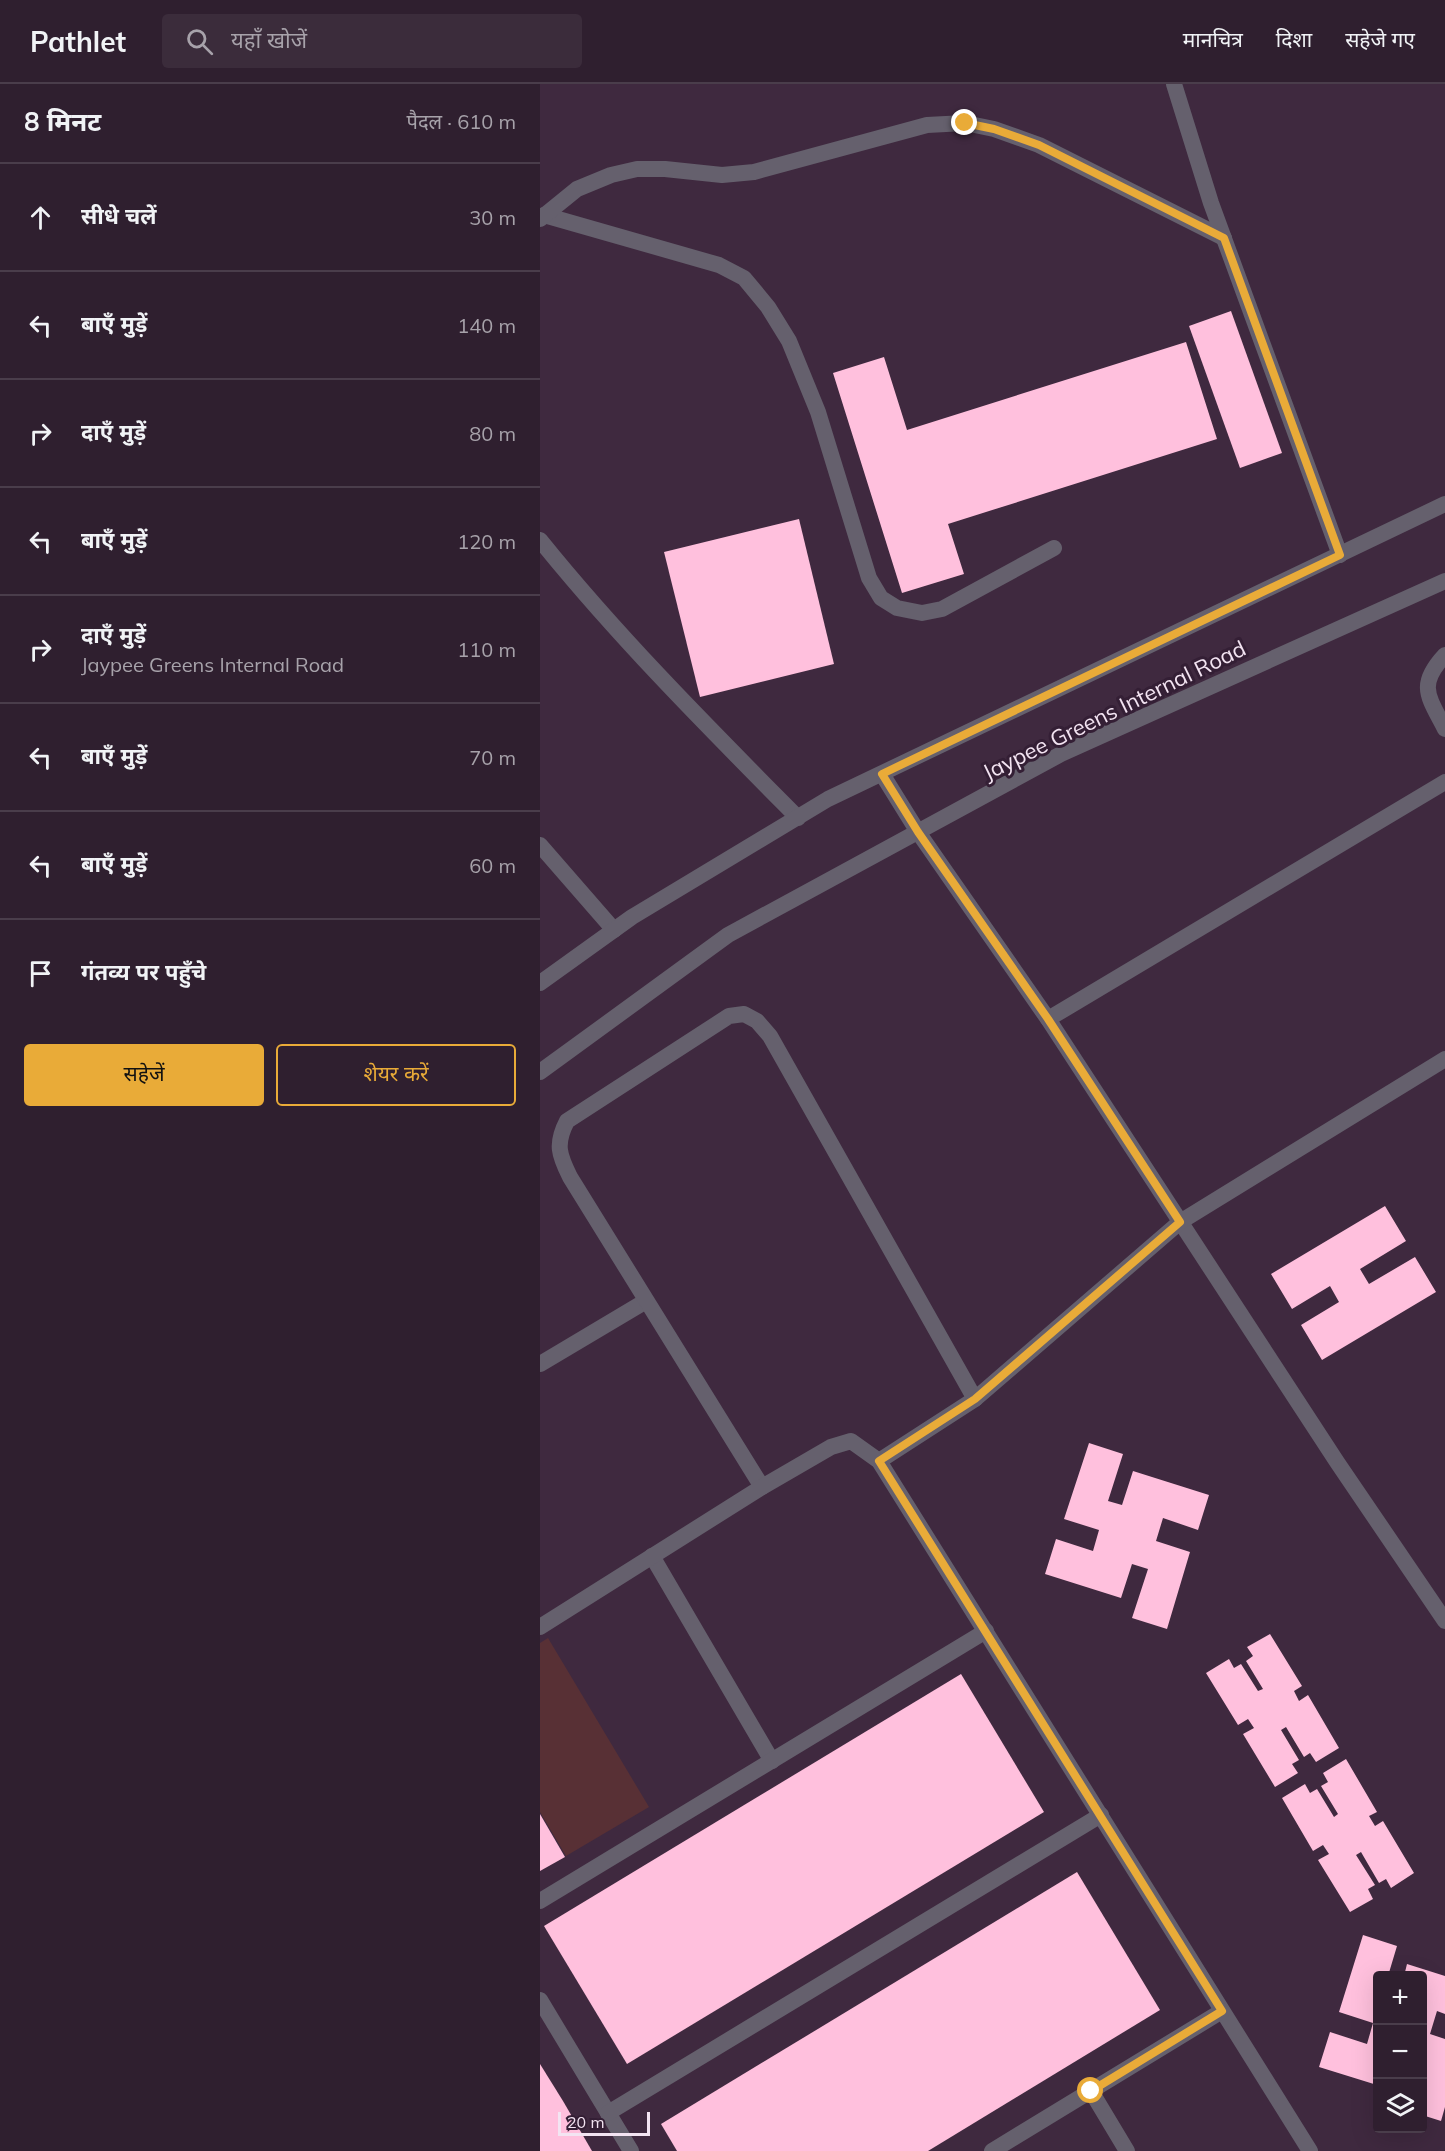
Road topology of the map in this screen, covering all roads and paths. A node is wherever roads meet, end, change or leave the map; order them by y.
1 (1174, 84) edge
2 (542, 217) edge
3 (1224, 238) junction
4 (1445, 504) edge
5 (540, 540) edge
6 (1054, 548) dead end
7 (1340, 555) junction
8 (1445, 581) edge
9 (1445, 655) edge
10 (1445, 729) edge
11 (882, 774) junction
12 (1445, 782) edge
13 (798, 818) junction
14 (918, 832) junction
15 (540, 844) edge
16 (615, 930) junction
17 (540, 983) edge
18 (1048, 1019) junction
19 (1445, 1059) edge
20 (540, 1072) edge
21 (1180, 1222) junction
22 (646, 1301) junction
23 (540, 1364) edge
24 (975, 1399) junction
25 (879, 1461) junction
26 (762, 1488) junction
27 (652, 1556) junction
28 (1445, 1622) edge
29 (540, 1627) edge
30 (986, 1631) junction
31 (772, 1761) junction
32 (1101, 1815) junction
33 (540, 1901) edge
34 (540, 2000) edge
35 (1222, 2011) junction
36 (1091, 2091) junction
37 (608, 2113) junction
38 (631, 2151) edge
39 (992, 2151) edge
40 (1126, 2151) edge
41 (1310, 2151) edge

1 - 3 street
2 - 3 street
2 - 6 street
3 - 7 street
4 - 7 street, Jaypee Greens Internal Road
5 - 13 street
7 - 11 street, Jaypee Greens Internal Road
8 - 14 street, Jaypee Greens Internal Road
9 - 10 street
11 - 13 street, Jaypee Greens Internal Road
11 - 14 street
12 - 18 street
13 - 16 street, Jaypee Greens Internal Road
14 - 18 street
14 - 20 street, Jaypee Greens Internal Road
15 - 16 street
16 - 17 street, Jaypee Greens Internal Road
18 - 21 street
19 - 21 street
21 - 24 street
21 - 28 street
22 - 23 street
22 - 24 street
22 - 26 street
24 - 25 street
25 - 26 street
25 - 30 street
26 - 27 street
27 - 29 street
27 - 31 street
30 - 31 street
30 - 32 street
31 - 33 street
32 - 35 street
32 - 37 street
34 - 37 street
35 - 36 street
35 - 41 street
36 - 39 street
36 - 40 street
37 - 38 street

